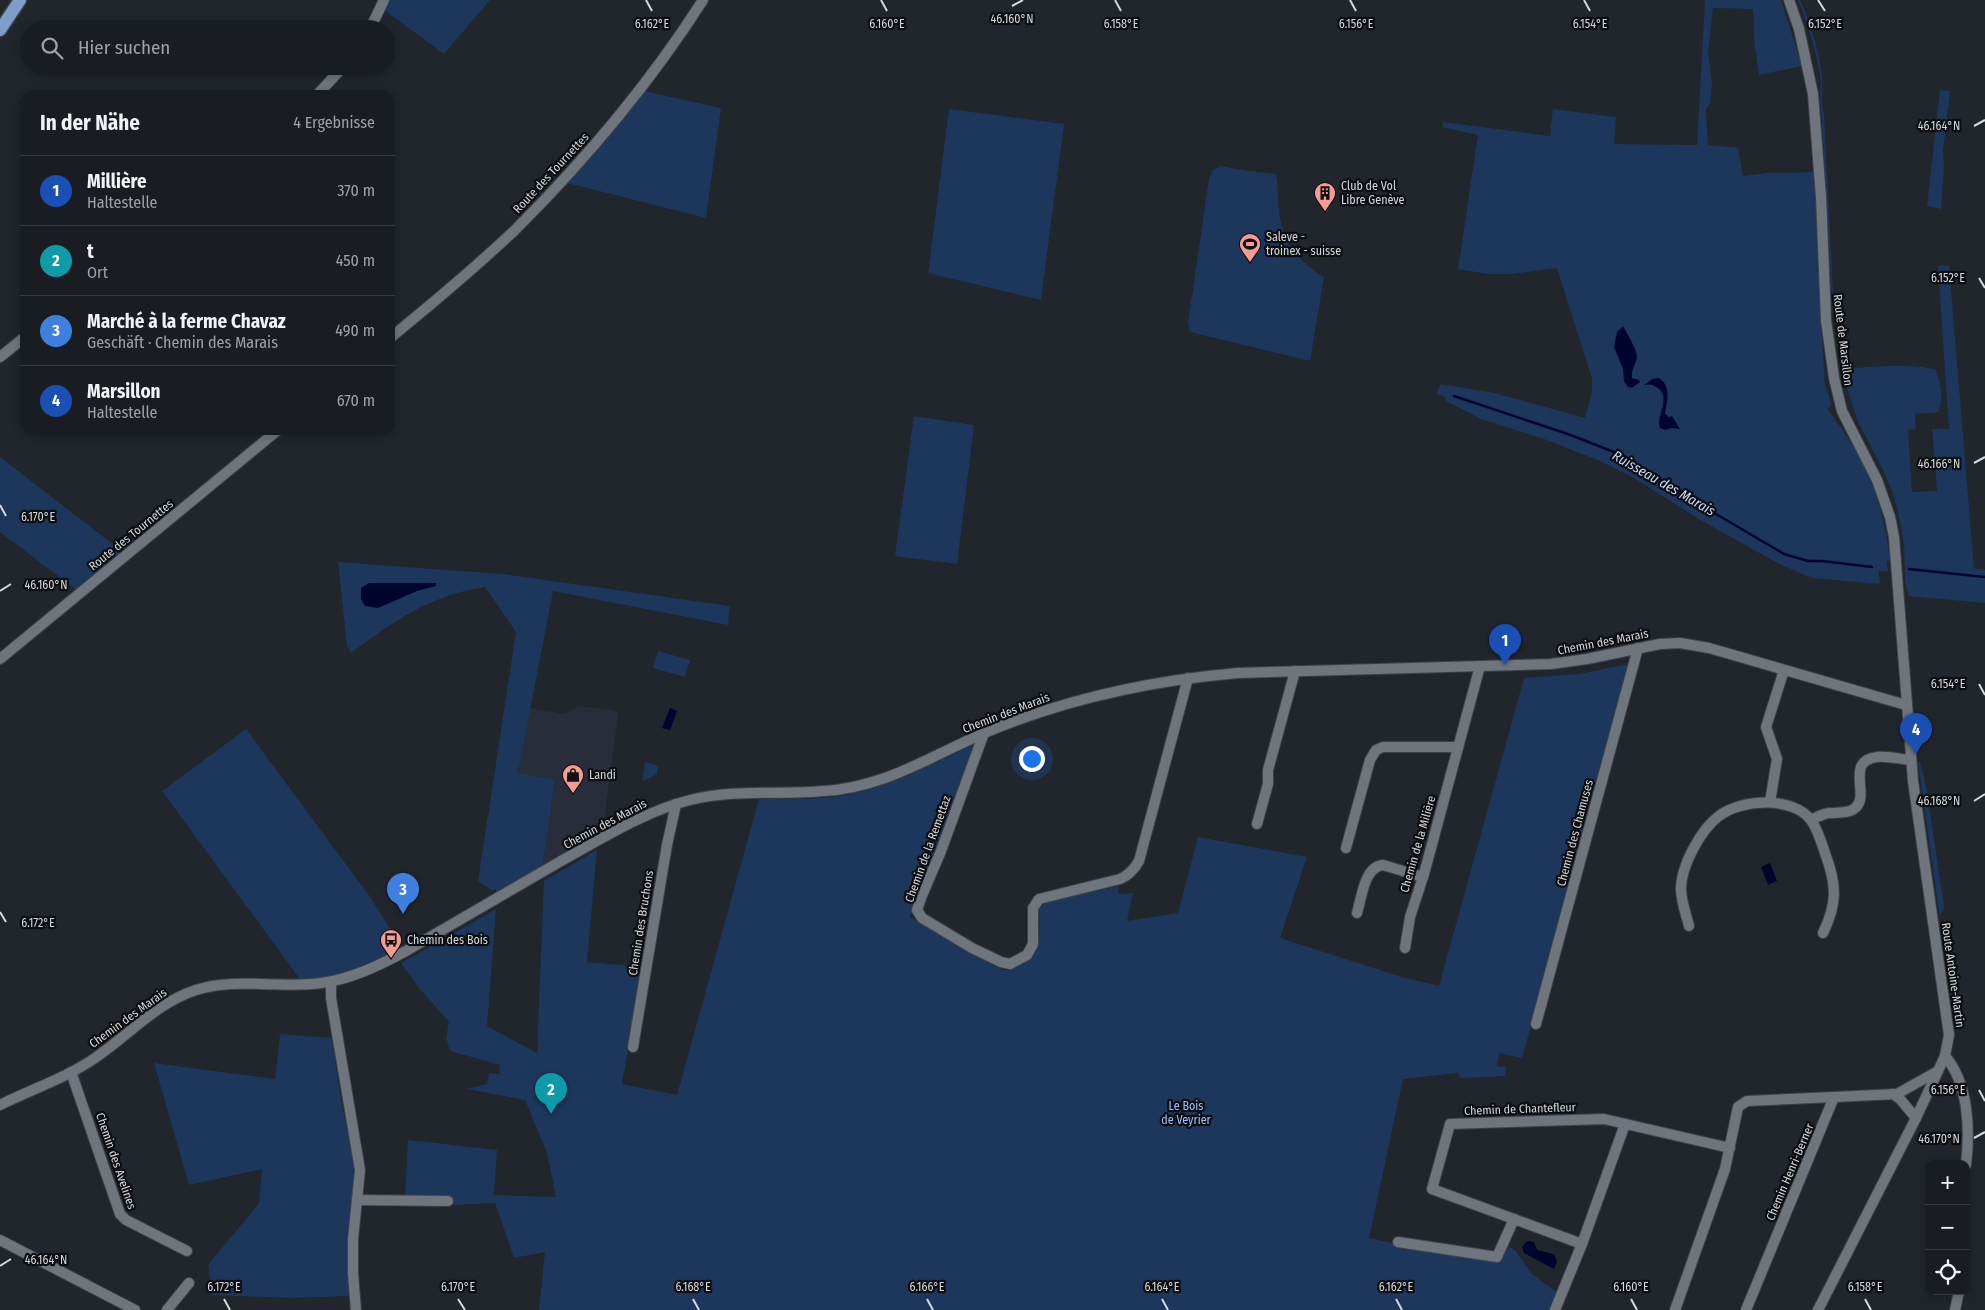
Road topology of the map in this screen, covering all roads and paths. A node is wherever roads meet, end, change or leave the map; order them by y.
1 (20, 0) edge
2 (384, 0) edge
3 (703, 0) edge
4 (1789, 0) edge
5 (374, 20) edge
6 (0, 30) edge
7 (336, 75) edge
8 (322, 90) edge
9 (395, 334) edge
10 (20, 341) edge
11 (0, 358) edge
12 (272, 435) edge
13 (1638, 648) junction
14 (0, 659) edge
15 (1480, 666) junction
16 (1784, 670) junction
17 (1295, 671) junction
18 (1188, 678) junction
19 (1906, 706) junction
20 (984, 733) junction
21 (1458, 746) junction
22 (1912, 760) junction
23 (1770, 802) junction
24 (676, 804) junction
25 (1811, 820) junction
26 (1257, 824) dead end
27 (1346, 848) dead end
28 (1423, 877) junction
29 (1357, 912) dead end
30 (1689, 926) dead end
31 (1823, 933) dead end
32 (1405, 948) dead end
33 (331, 982) junction
34 (1536, 1024) dead end
35 (634, 1047) dead end
36 (1945, 1056) junction
37 (72, 1072) junction
38 (1938, 1072) junction
39 (1893, 1094) junction
40 (1834, 1097) junction
41 (0, 1105) edge
42 (1916, 1118) junction
43 (1625, 1124) junction
44 (1730, 1148) junction
45 (1966, 1160) edge
46 (357, 1200) junction
47 (448, 1201) dead end
48 (1514, 1219) junction
49 (0, 1240) edge
50 (1398, 1242) dead end
51 (1582, 1244) junction
52 (187, 1251) dead end
53 (189, 1283) dead end
54 (1957, 1295) edge
55 (135, 1310) edge
56 (167, 1310) edge
57 (356, 1310) edge
58 (1555, 1310) edge
59 (1674, 1310) edge
60 (1746, 1310) edge
61 (1818, 1310) edge
62 (1955, 1310) edge

1 - 6 main road
2 - 5 street
3 - 9 street, Route des Tournettes
4 - 19 street, Route de Marsillon
7 - 8 street
10 - 11 street
12 - 14 street, Route des Tournettes
13 - 15 street, Chemin des Marais
13 - 16 street, Chemin des Marais
13 - 34 street, Chemin des Chamuses
15 - 17 street, Chemin des Marais
15 - 21 street, Chemin de la Milière
16 - 19 street, Chemin des Marais
16 - 23 street
17 - 18 street, Chemin des Marais
17 - 26 street
18 - 20 street, Chemin des Marais
18 - 20 street, Chemin de la Remettaz
19 - 22 street, Route Antoine-Martin
20 - 24 street, Chemin des Marais
21 - 27 street
21 - 28 street, Chemin de la Milière
22 - 25 street
22 - 36 street, Route Antoine-Martin
23 - 25 street
23 - 30 street
24 - 33 street, Chemin des Marais
24 - 35 street, Chemin des Bruchons
25 - 31 street
28 - 29 street
28 - 32 street, Chemin de la Milière
33 - 37 street, Chemin des Marais
33 - 46 street
36 - 38 street, Route Antoine-Martin
36 - 45 street
37 - 41 street, Chemin des Marais
37 - 52 street, Chemin des Avelines
38 - 39 street
38 - 42 street, Route Antoine-Martin
39 - 40 street
39 - 42 street
40 - 44 street
40 - 60 street, Chemin Henri-Berner
42 - 61 street, Route Antoine-Martin
43 - 44 street, Chemin de Chantefleur
43 - 48 street, Chemin de Chantefleur
43 - 51 street
44 - 59 street
46 - 47 street
46 - 57 street
48 - 50 street
48 - 51 street, Chemin de Chantefleur
49 - 55 street
51 - 58 street
53 - 56 street
54 - 62 street

